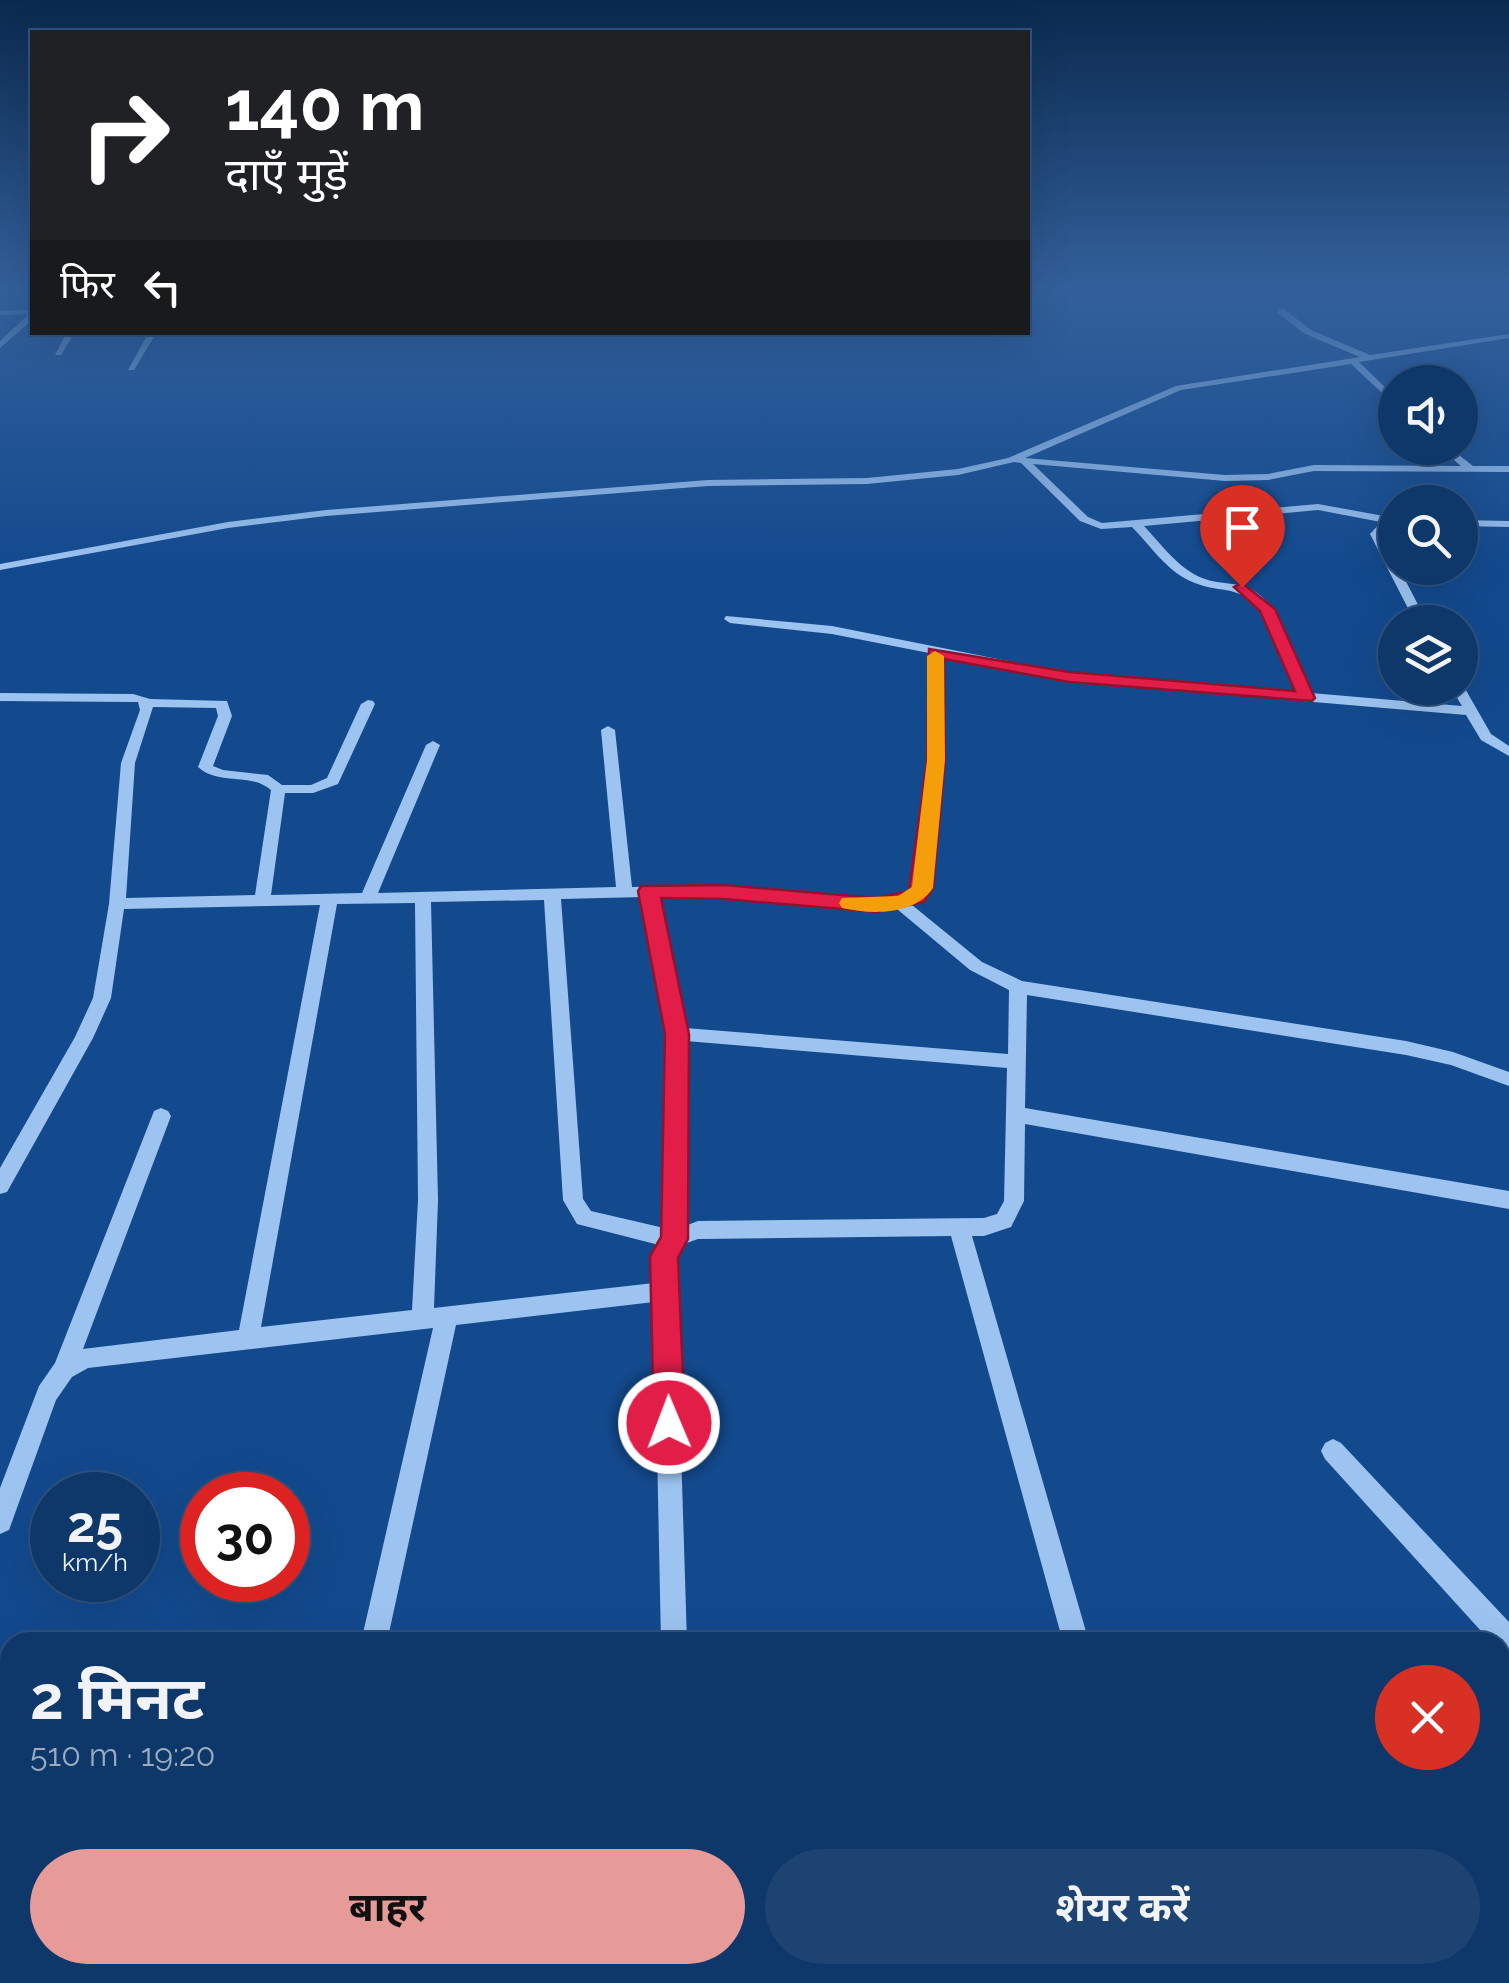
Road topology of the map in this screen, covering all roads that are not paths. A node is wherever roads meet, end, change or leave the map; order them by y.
1 (1208, 383) edge
2 (1017, 460) junction
3 (1466, 465) edge
4 (1509, 469) edge
5 (1472, 470) junction
6 (1378, 517) edge
7 (1478, 523) edge
8 (1136, 524) junction
9 (1504, 524) edge
10 (1509, 540) edge
11 (0, 566) edge
12 (730, 620) dead end
13 (935, 652) junction
14 (0, 697) edge
15 (1306, 698) junction
16 (147, 702) junction
17 (368, 704) dead end
18 (1468, 705) edge
19 (1471, 710) junction
20 (608, 730) dead end
21 (433, 745) dead end
22 (1508, 753) edge
23 (278, 788) junction
24 (624, 891) junction
25 (649, 891) junction
26 (552, 892) junction
27 (424, 895) junction
28 (369, 896) junction
29 (330, 898) junction
30 (262, 900) junction
31 (900, 903) junction
32 (116, 904) junction
33 (1018, 987) junction
34 (677, 1034) junction
35 (1016, 1062) junction
36 (1509, 1078) edge
37 (1014, 1114) junction
38 (161, 1116) dead end
39 (0, 1186) edge
40 (1509, 1200) edge
41 (958, 1227) junction
42 (674, 1239) junction
43 (665, 1291) junction
44 (435, 1318) junction
45 (248, 1339) junction
46 (64, 1369) junction
47 (1333, 1451) dead end
48 (0, 1521) edge
49 (376, 1632) edge
50 (674, 1632) edge
51 (1073, 1632) edge
52 (1500, 1632) edge

1 - 2 street
2 - 5 street
2 - 8 street
2 - 11 street
3 - 5 street
4 - 5 street
6 - 8 street
7 - 9 street
8 - 15 street
9 - 10 street
12 - 13 street
13 - 15 street
13 - 31 street
14 - 16 street
15 - 19 street
16 - 23 street
16 - 32 street
17 - 23 street
18 - 19 street
19 - 22 street
20 - 24 street
21 - 28 street
23 - 30 street
24 - 25 street
24 - 26 street
25 - 31 street
25 - 34 street
26 - 27 street
26 - 42 street
27 - 28 street
27 - 44 street
28 - 29 street
29 - 30 street
29 - 45 street
30 - 32 street
31 - 33 street
32 - 39 street
33 - 35 street
33 - 36 street
34 - 35 street
34 - 42 street
35 - 37 street
37 - 40 street
37 - 41 street
38 - 46 street
41 - 42 street
41 - 51 street
42 - 43 street
43 - 44 street
43 - 50 street
44 - 45 street
44 - 49 street
45 - 46 street
46 - 48 street
47 - 52 street

